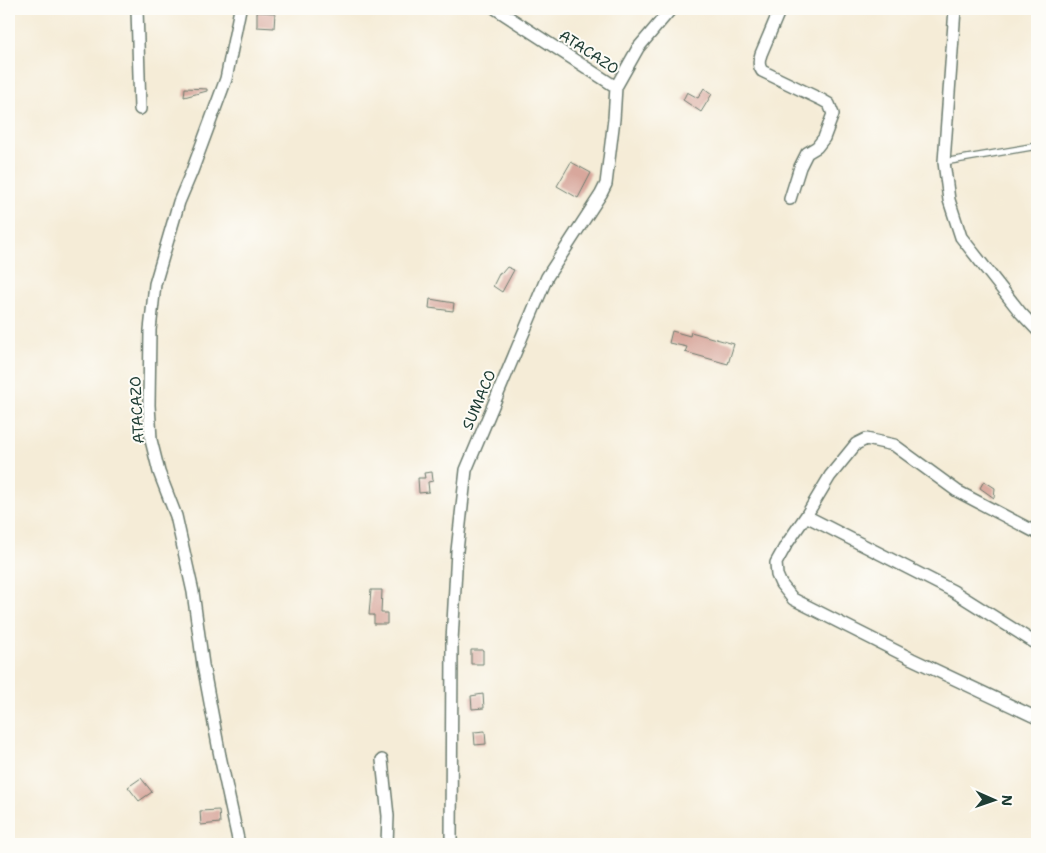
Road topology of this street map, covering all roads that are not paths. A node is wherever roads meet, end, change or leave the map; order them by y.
1 (137, 9) edge
2 (240, 9) edge
3 (496, 9) edge
4 (671, 9) edge
5 (780, 9) edge
6 (956, 9) edge
7 (616, 87) junction
8 (140, 109) dead end
9 (1037, 146) edge
10 (944, 162) junction
11 (790, 199) dead end
12 (1037, 330) edge
13 (806, 516) junction
14 (1037, 533) edge
15 (1037, 644) edge
16 (1037, 718) edge
17 (382, 760) dead end
18 (239, 844) edge
19 (387, 844) edge
20 (451, 844) edge

1 - 8 street
2 - 18 street, ATACAZO
3 - 7 street, ATACAZO
4 - 7 street, SUMACO
5 - 11 street
6 - 10 street
7 - 20 street, SUMACO
9 - 10 lane
10 - 12 street
13 - 14 street
13 - 15 street
13 - 16 street
17 - 19 street

